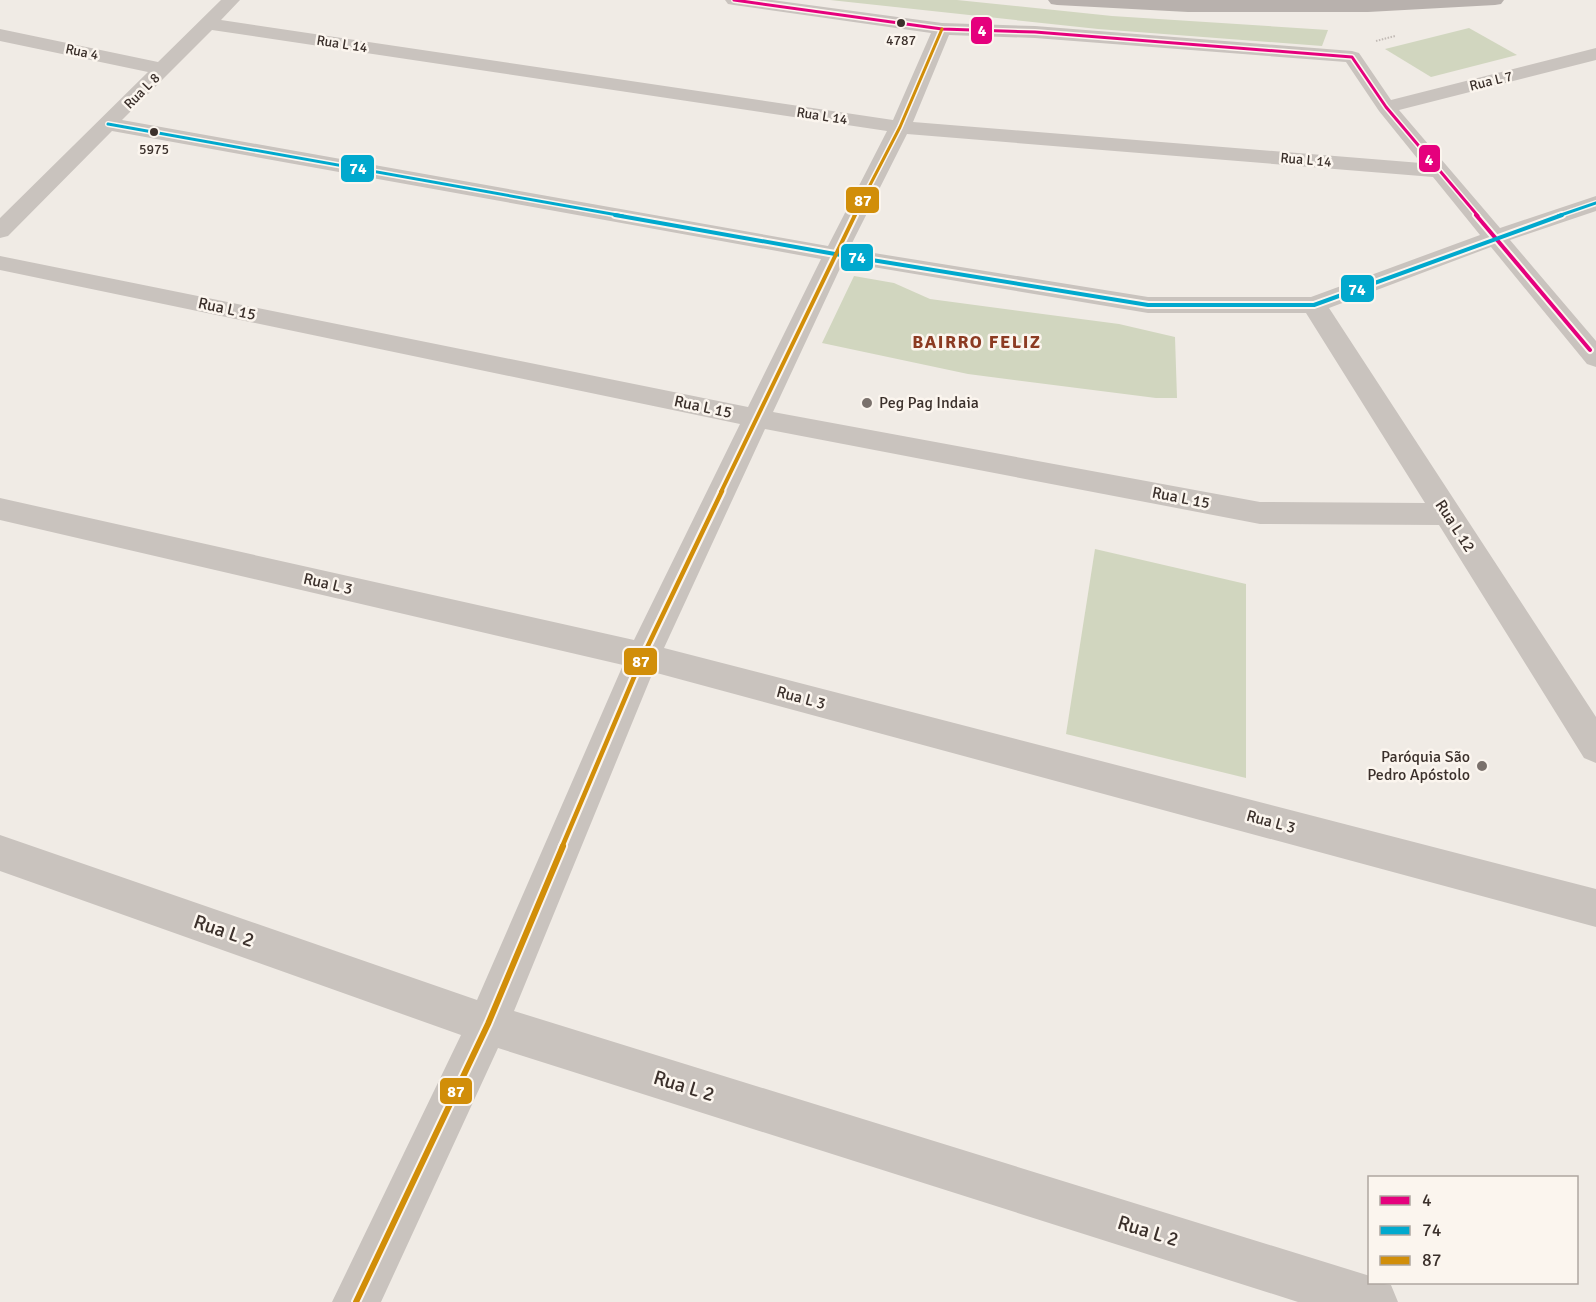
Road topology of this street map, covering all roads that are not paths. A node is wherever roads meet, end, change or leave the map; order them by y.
1 (231, 0) edge
2 (734, 0) edge
3 (1057, 0) edge
4 (1495, 0) edge
5 (209, 24) junction
6 (942, 28) junction
7 (0, 35) edge
8 (1596, 54) edge
9 (163, 69) junction
10 (1386, 107) junction
11 (108, 124) junction
12 (900, 127) junction
13 (1440, 171) junction
14 (1596, 203) edge
15 (0, 231) edge
16 (1496, 237) junction
17 (835, 254) junction
18 (0, 262) edge
19 (1314, 305) junction
20 (1596, 358) edge
21 (757, 418) junction
22 (0, 509) edge
23 (1447, 514) junction
24 (644, 656) junction
25 (1596, 747) edge
26 (0, 853) edge
27 (1596, 908) edge
28 (488, 1024) junction
29 (357, 1302) edge
30 (1374, 1302) edge

1 - 5 street, Rua L 8
2 - 6 street
3 - 4 main road
5 - 9 street, Rua L 8
5 - 12 street, Rua L 14
6 - 10 street
6 - 12 street
7 - 9 street, Rua 4
8 - 10 street, Rua L 7
9 - 11 street, Rua L 8
10 - 13 street
11 - 15 street, Rua L 8
11 - 17 street
12 - 13 street, Rua L 14
12 - 17 street
13 - 16 street
14 - 16 street
16 - 19 street
16 - 20 street
17 - 19 street
17 - 21 street
18 - 21 street, Rua L 15
19 - 23 street, Rua L 12
21 - 23 street, Rua L 15
21 - 24 street
22 - 24 street, Rua L 3
23 - 25 street, Rua L 12
24 - 27 street, Rua L 3
24 - 28 street
26 - 28 street, Rua L 2
28 - 29 street
28 - 30 street, Rua L 2

